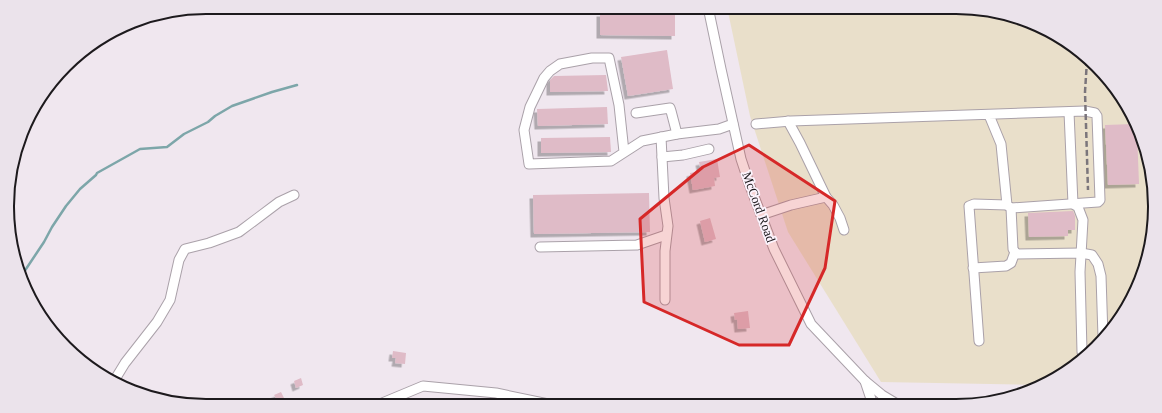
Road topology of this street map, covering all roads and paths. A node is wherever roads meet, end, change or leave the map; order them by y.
1 (709, 14) edge
2 (1069, 112) junction
3 (636, 113) dead end
4 (989, 115) junction
5 (788, 121) junction
6 (733, 124) junction
7 (756, 124) dead end
8 (677, 134) junction
9 (661, 137) junction
10 (709, 149) dead end
11 (624, 152) junction
12 (662, 157) junction
13 (294, 195) dead end
14 (826, 197) junction
15 (1073, 204) junction
16 (1009, 206) junction
17 (761, 215) junction
18 (844, 230) dead end
19 (666, 235) junction
20 (540, 247) dead end
21 (1015, 252) junction
22 (1081, 253) junction
23 (973, 268) junction
24 (665, 300) dead end
25 (1103, 330) edge
26 (979, 342) dead end
27 (1082, 351) edge
28 (117, 377) edge
29 (865, 381) junction
30 (392, 399) edge
31 (524, 399) edge
32 (871, 399) edge
33 (888, 399) edge

1 - 6 street, McCord Road
2 - 4 street
2 - 15 street
2 - 15 street
3 - 8 street
4 - 5 street
4 - 16 street
5 - 7 street
5 - 14 street
6 - 8 street
6 - 17 street, McCord Road
8 - 9 street
9 - 11 street
9 - 12 street
10 - 12 street
11 - 11 street
12 - 19 street
13 - 28 street
14 - 17 street
14 - 18 street
15 - 16 street
15 - 22 street
16 - 21 street
16 - 23 street
17 - 29 street, McCord Road
19 - 20 street
19 - 24 street
21 - 22 street
21 - 23 street
22 - 25 street
22 - 27 street
23 - 26 street
29 - 32 street, McCord Road
29 - 33 street, McCord Road
30 - 31 street

